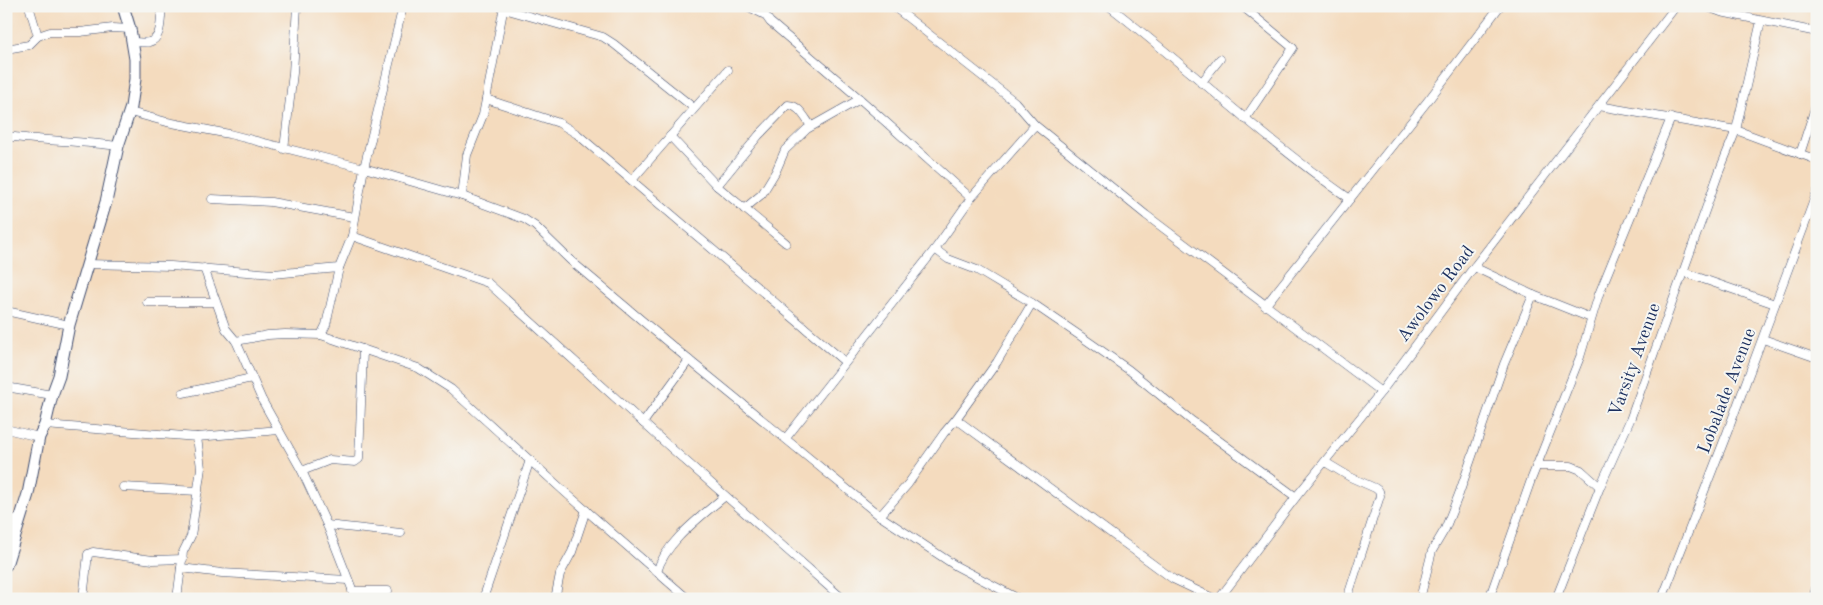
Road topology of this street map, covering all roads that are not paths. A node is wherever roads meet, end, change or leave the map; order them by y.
1 (29, 6) edge
2 (123, 6) edge
3 (297, 6) edge
4 (403, 6) edge
5 (747, 6) edge
6 (769, 6) edge
7 (893, 6) edge
8 (1242, 6) edge
9 (1500, 6) edge
10 (1676, 6) edge
11 (1705, 6) edge
12 (162, 7) edge
13 (1112, 7) edge
14 (504, 8) edge
15 (765, 15) junction
16 (1761, 21) junction
17 (130, 29) junction
18 (1817, 32) edge
19 (38, 36) junction
20 (133, 42) junction
21 (6, 49) edge
22 (1220, 59) dead end
23 (728, 70) dead end
24 (1201, 82) junction
25 (486, 99) junction
26 (860, 99) junction
27 (1817, 102) edge
28 (1599, 106) junction
29 (694, 108) junction
30 (130, 112) junction
31 (1671, 118) junction
32 (1245, 119) junction
33 (1036, 125) junction
34 (811, 126) junction
35 (1736, 130) junction
36 (6, 136) edge
37 (670, 136) junction
38 (118, 146) junction
39 (284, 149) junction
40 (1800, 154) junction
41 (1817, 160) edge
42 (364, 168) junction
43 (632, 180) junction
44 (717, 186) junction
45 (1817, 192) edge
46 (462, 196) junction
47 (971, 198) junction
48 (212, 199) dead end
49 (1350, 199) junction
50 (744, 209) junction
51 (354, 217) junction
52 (352, 236) junction
53 (786, 243) dead end
54 (935, 249) junction
55 (87, 264) junction
56 (1474, 267) junction
57 (204, 268) junction
58 (339, 268) junction
59 (1683, 272) junction
60 (1533, 295) junction
61 (148, 302) dead end
62 (215, 302) junction
63 (1032, 303) junction
64 (1775, 304) junction
65 (1265, 306) junction
66 (6, 311) edge
67 (1591, 318) junction
68 (70, 325) junction
69 (321, 335) junction
70 (1763, 338) junction
71 (236, 341) junction
72 (363, 349) junction
73 (1817, 358) edge
74 (689, 360) junction
75 (845, 362) junction
76 (252, 378) junction
77 (6, 388) edge
78 (1381, 392) junction
79 (183, 393) dead end
80 (52, 395) junction
81 (956, 419) junction
82 (643, 423) junction
83 (45, 425) junction
84 (6, 429) edge
85 (279, 430) junction
86 (39, 437) junction
87 (197, 437) junction
88 (786, 438) junction
89 (530, 460) junction
90 (1325, 462) junction
91 (1537, 466) junction
92 (302, 471) junction
93 (123, 487) dead end
94 (1600, 487) junction
95 (198, 490) junction
96 (725, 496) junction
97 (1296, 497) junction
98 (586, 510) junction
99 (880, 516) junction
100 (6, 518) edge
101 (20, 520) junction
102 (327, 525) junction
103 (401, 533) dead end
104 (644, 560) junction
105 (660, 563) junction
106 (182, 564) junction
107 (6, 566) edge
108 (657, 572) junction
109 (348, 580) junction
110 (1817, 584) edge
111 (388, 591) dead end
112 (354, 595) edge
113 (83, 599) edge
114 (177, 599) edge
115 (483, 599) edge
116 (556, 599) edge
117 (688, 599) edge
118 (843, 599) edge
119 (1019, 599) edge
120 (1217, 599) edge
121 (1347, 599) edge
122 (1420, 599) edge
123 (1489, 599) edge
124 (1556, 599) edge
125 (1662, 599) edge
126 (1813, 599) edge

1 - 19 street
2 - 17 street
3 - 39 street
4 - 42 street
5 - 15 street
6 - 15 street
7 - 33 street
8 - 32 street
9 - 49 street
10 - 28 street, Awolowo Road
11 - 16 street
12 - 20 street
13 - 24 street
14 - 25 street
14 - 29 street
15 - 26 street
16 - 18 street
16 - 35 street, Varsity Avenue
17 - 19 street
17 - 20 street
19 - 21 street
20 - 30 street
22 - 24 street
23 - 29 street
24 - 32 street
25 - 43 street
25 - 46 street
26 - 34 street
26 - 47 street
27 - 40 street
28 - 31 street
28 - 56 street, Awolowo Road
29 - 37 street
30 - 38 street
30 - 39 street
31 - 35 street
31 - 67 street
32 - 49 street
33 - 47 street
33 - 65 street
34 - 44 street
34 - 50 street
35 - 40 street
35 - 59 street, Varsity Avenue
36 - 38 street
37 - 43 street
37 - 44 street
38 - 55 street
39 - 42 street
40 - 41 street
42 - 46 street
42 - 51 street
43 - 75 street
44 - 50 street
45 - 64 street, Lobalade Avenue
46 - 74 street
47 - 54 street
48 - 51 street
49 - 65 street
50 - 53 street
51 - 52 street
52 - 58 street
52 - 82 street
54 - 63 street
54 - 75 street
55 - 57 street
55 - 68 street
56 - 60 street
56 - 78 street, Awolowo Road
57 - 58 street
57 - 62 street
58 - 69 street
59 - 64 street
59 - 94 street, Varsity Avenue
60 - 67 street
60 - 122 street
61 - 62 street
62 - 71 street
63 - 81 street
63 - 97 street
64 - 70 street, Lobalade Avenue
65 - 78 street
66 - 68 street
67 - 91 street
68 - 80 street
69 - 71 street
69 - 72 street
70 - 73 street
70 - 125 street, Lobalade Avenue
71 - 76 street
72 - 89 street
72 - 92 street
74 - 82 street
74 - 88 street
75 - 88 street
76 - 79 street
76 - 85 street
77 - 80 street
78 - 90 street, Awolowo Road
80 - 83 street
81 - 99 street
81 - 120 street
82 - 96 street
83 - 86 street
83 - 87 street
84 - 86 street
85 - 87 street
85 - 92 street
86 - 101 street
87 - 95 street
88 - 99 street
89 - 98 street
89 - 115 street
90 - 97 street, Awolowo Road
90 - 121 street
91 - 94 street
91 - 123 street
92 - 102 street
93 - 95 street
94 - 124 street, Varsity Avenue
95 - 106 street
96 - 105 street
96 - 118 street
97 - 120 street, Awolowo Road
98 - 104 street
98 - 116 street
99 - 119 street
100 - 101 street
101 - 107 street
102 - 103 street
102 - 109 street
104 - 105 street
104 - 108 street
105 - 108 street
106 - 109 street
106 - 113 street
106 - 114 street
108 - 117 street
109 - 112 street
110 - 126 street
111 - 112 street

